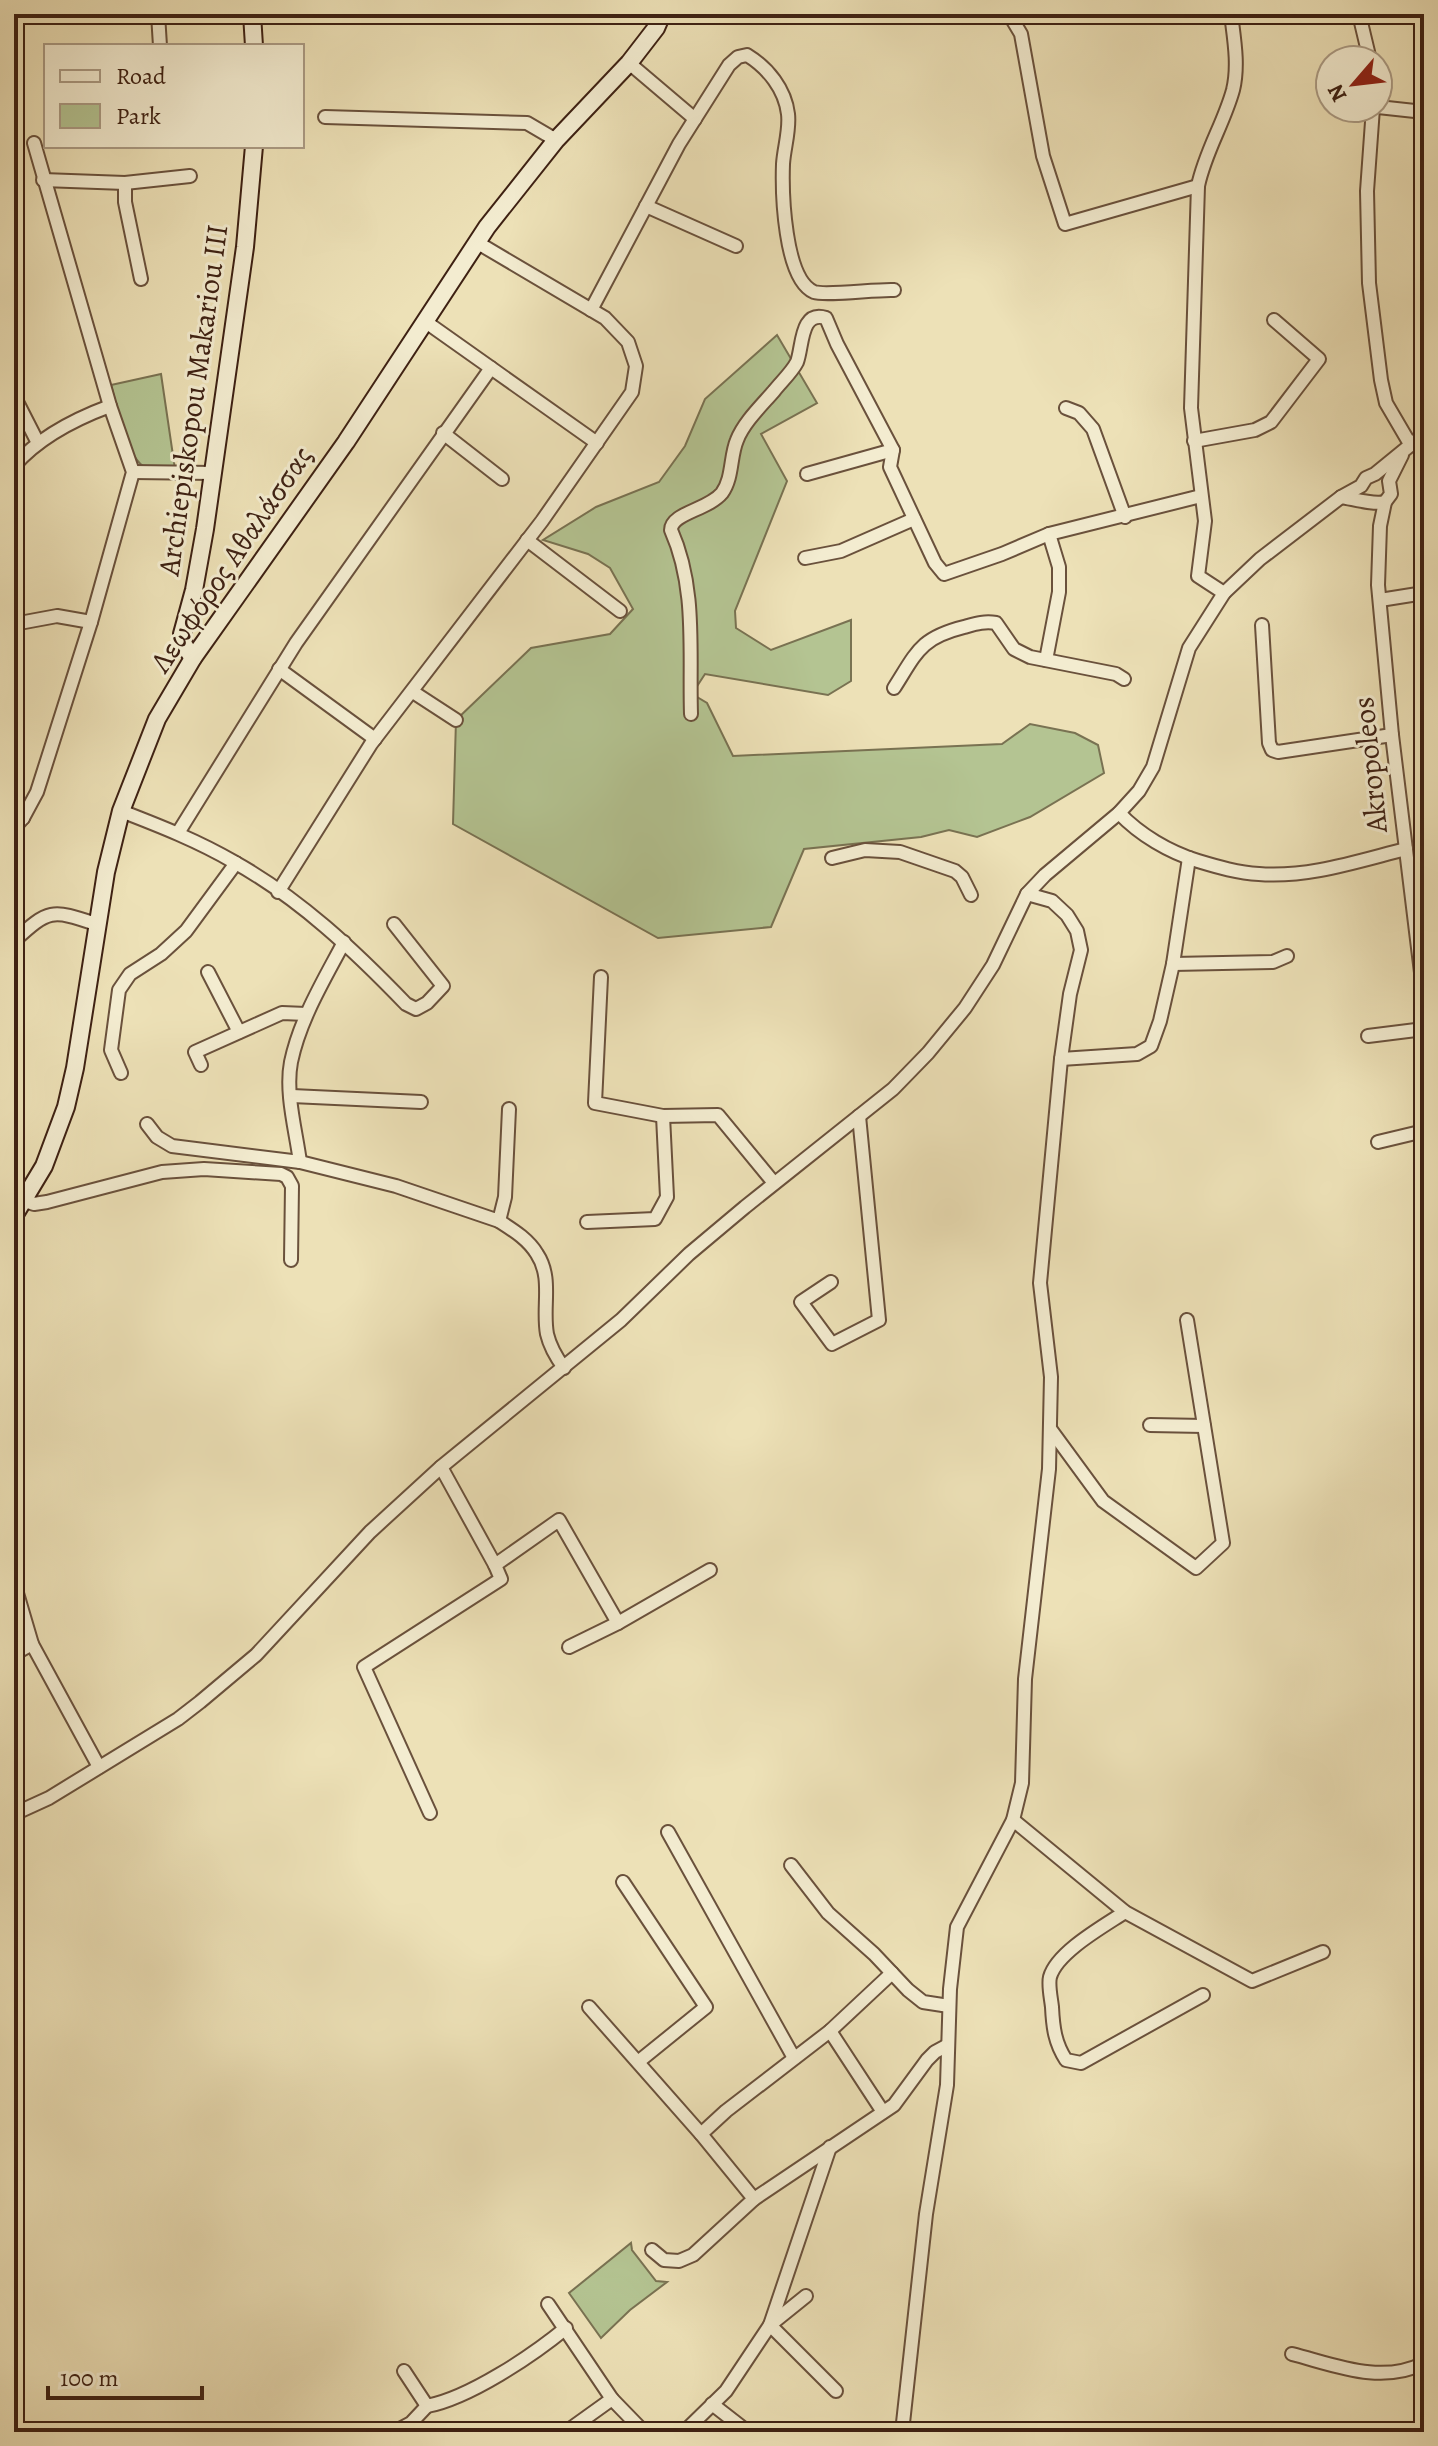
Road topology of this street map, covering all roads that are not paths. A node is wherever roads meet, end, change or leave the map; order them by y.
1 (158, 14) edge
2 (252, 14) edge
3 (662, 14) edge
4 (1009, 14) edge
5 (1231, 14) edge
6 (1359, 14) edge
7 (160, 44) edge
8 (254, 44) edge
9 (1366, 44) edge
10 (629, 63) junction
11 (1394, 109) edge
12 (325, 117) dead end
13 (695, 119) junction
14 (1374, 124) edge
15 (556, 140) junction
16 (34, 143) dead end
17 (254, 148) edge
18 (1424, 165) edge
19 (190, 176) dead end
20 (43, 180) junction
21 (125, 183) junction
22 (1198, 186) junction
23 (646, 206) junction
24 (478, 243) junction
25 (736, 246) dead end
26 (141, 279) dead end
27 (894, 290) dead end
28 (591, 310) junction
29 (1274, 320) dead end
30 (426, 322) junction
31 (491, 368) junction
32 (14, 396) edge
33 (110, 406) junction
34 (1066, 408) dead end
35 (443, 433) junction
36 (1424, 434) edge
37 (1194, 441) junction
38 (38, 443) junction
39 (597, 443) junction
40 (1408, 446) junction
41 (893, 450) junction
42 (14, 466) edge
43 (133, 472) junction
44 (213, 473) junction
45 (807, 474) dead end
46 (1375, 474) junction
47 (502, 479) dead end
48 (1389, 481) junction
49 (1361, 486) junction
50 (1201, 496) junction
51 (1341, 497) junction
52 (1375, 502) junction
53 (1125, 517) junction
54 (914, 519) junction
55 (1049, 534) junction
56 (527, 540) junction
57 (805, 558) dead end
58 (1224, 593) junction
59 (1424, 593) edge
60 (1380, 600) junction
61 (620, 611) dead end
62 (91, 622) junction
63 (14, 624) edge
64 (1262, 625) dead end
65 (193, 658) junction
66 (1046, 660) junction
67 (279, 669) junction
68 (1124, 679) dead end
69 (894, 688) dead end
70 (413, 692) junction
71 (691, 714) dead end
72 (456, 720) dead end
73 (1392, 735) junction
74 (375, 739) junction
75 (14, 803) edge
76 (121, 811) junction
77 (1119, 813) junction
78 (18, 823) edge
79 (178, 833) junction
80 (1406, 849) junction
81 (832, 858) dead end
82 (1189, 858) junction
83 (236, 863) junction
84 (278, 892) junction
85 (1027, 894) junction
86 (971, 895) dead end
87 (96, 924) junction
88 (394, 924) dead end
89 (16, 935) edge
90 (344, 942) junction
91 (1287, 956) dead end
92 (1422, 960) edge
93 (1173, 964) junction
94 (208, 972) dead end
95 (601, 977) dead end
96 (1424, 997) edge
97 (306, 1014) junction
98 (1424, 1029) edge
99 (239, 1032) junction
100 (1368, 1036) dead end
101 (1061, 1059) junction
102 (201, 1065) dead end
103 (121, 1073) dead end
104 (292, 1096) junction
105 (421, 1102) dead end
106 (509, 1109) dead end
107 (663, 1116) junction
108 (859, 1116) junction
109 (147, 1124) dead end
110 (1424, 1131) edge
111 (1378, 1142) dead end
112 (300, 1162) junction
113 (774, 1183) junction
114 (25, 1201) junction
115 (14, 1216) edge
116 (499, 1221) junction
117 (587, 1222) dead end
118 (291, 1260) dead end
119 (831, 1282) dead end
120 (1187, 1320) dead end
121 (564, 1368) junction
122 (1150, 1425) dead end
123 (1204, 1426) junction
124 (1051, 1430) junction
125 (441, 1467) junction
126 (495, 1565) junction
127 (710, 1570) dead end
128 (14, 1583) edge
129 (618, 1623) junction
130 (32, 1644) junction
131 (569, 1647) dead end
132 (14, 1654) edge
133 (99, 1767) junction
134 (430, 1813) dead end
135 (14, 1814) edge
136 (1013, 1820) junction
137 (668, 1832) dead end
138 (791, 1865) dead end
139 (623, 1882) dead end
140 (1125, 1912) junction
141 (1323, 1952) dead end
142 (892, 1973) junction
143 (1203, 1995) dead end
144 (949, 2006) junction
145 (589, 2007) dead end
146 (830, 2031) junction
147 (948, 2045) junction
148 (794, 2058) junction
149 (638, 2062) junction
150 (883, 2112) junction
151 (701, 2134) junction
152 (830, 2147) junction
153 (754, 2199) junction
154 (652, 2250) dead end
155 (806, 2296) dead end
156 (548, 2304) dead end
157 (770, 2325) junction
158 (566, 2328) junction
159 (1292, 2354) dead end
160 (1424, 2363) edge
161 (404, 2371) dead end
162 (836, 2391) dead end
163 (612, 2399) junction
164 (712, 2404) junction
165 (427, 2406) junction
166 (394, 2432) edge
167 (566, 2432) edge
168 (644, 2432) edge
169 (684, 2432) edge
170 (748, 2432) edge
171 (902, 2432) edge

1 - 7 street
2 - 8 main road
3 - 10 main road, Λεωφόρος Αθαλάσσας
4 - 22 street
5 - 22 street
6 - 9 street
10 - 13 street
10 - 15 main road, Λεωφόρος Αθαλάσσας
11 - 18 street
12 - 15 street
13 - 23 street
13 - 27 street
14 - 40 street
15 - 24 main road, Λεωφόρος Αθαλάσσας
16 - 20 street
17 - 44 main road, Archiepiskopou Makariou III
19 - 21 street
20 - 21 street
20 - 33 street
21 - 26 street
22 - 37 street
23 - 25 street
23 - 28 street
24 - 28 street
24 - 30 main road, Λεωφόρος Αθαλάσσας
28 - 39 street
29 - 37 street
30 - 31 street
30 - 65 main road, Λεωφόρος Αθαλάσσας
31 - 35 street
31 - 39 street
32 - 38 street
33 - 38 street
33 - 43 street
34 - 53 street
35 - 47 street
35 - 67 street
36 - 40 street
37 - 50 street
38 - 42 street
39 - 56 street
40 - 46 street
40 - 48 street
41 - 45 street
41 - 54 street
41 - 71 street
43 - 44 street
43 - 62 street
44 - 65 main road, Archiepiskopou Makariou III
46 - 48 street
46 - 49 street
48 - 52 street
49 - 51 street
49 - 52 street
50 - 53 street
50 - 58 street
51 - 52 street
51 - 58 street
52 - 60 street, Akropoleos
53 - 55 street
54 - 55 street
54 - 57 street
55 - 66 street
56 - 61 street
56 - 70 street
58 - 77 street
59 - 60 street
60 - 73 street, Akropoleos
62 - 63 street
62 - 78 street
64 - 73 street
65 - 76 main road, Λεωφόρος Αθαλάσσας
66 - 68 street
66 - 69 street
67 - 74 street
67 - 79 street
70 - 72 street
70 - 74 street
73 - 80 street, Akropoleos
74 - 84 street
75 - 78 street
76 - 79 street
76 - 87 main road, Λεωφόρος Αθαλάσσας
77 - 82 street
77 - 85 street
79 - 83 street
80 - 82 street
80 - 92 street, Akropoleos
81 - 86 street
82 - 93 street
83 - 84 street
83 - 103 street
84 - 90 street
85 - 101 street
85 - 108 street
87 - 89 street
87 - 114 main road, Λεωφόρος Αθαλάσσας
88 - 90 street
90 - 97 street
91 - 93 street
92 - 96 street, Akropoleos
93 - 101 street
94 - 99 street
95 - 107 street
97 - 99 street
97 - 104 street
98 - 100 street
99 - 102 street
101 - 124 street
104 - 105 street
104 - 112 street
106 - 116 street
107 - 113 street
107 - 117 street
108 - 113 street
108 - 119 street
109 - 112 street
110 - 111 street
112 - 116 street
113 - 121 street
114 - 115 main road, Λεωφόρος Αθαλάσσας
114 - 118 street
116 - 121 street
120 - 123 street
121 - 125 street
122 - 123 street
123 - 124 street
124 - 136 street
125 - 126 street
125 - 133 street
126 - 129 street
126 - 134 street
127 - 129 street
128 - 130 street
129 - 131 street
130 - 132 street
130 - 133 street
133 - 135 street
136 - 140 street
136 - 144 street
137 - 148 street
138 - 142 street
139 - 149 street
140 - 141 street
140 - 143 street
142 - 144 street
142 - 146 street
144 - 147 street
145 - 149 street
146 - 148 street
146 - 150 street
147 - 150 street
147 - 171 street
148 - 151 street
149 - 151 street
150 - 152 street
151 - 153 street
152 - 153 street
152 - 157 street
153 - 154 street
155 - 157 street
156 - 158 street
157 - 162 street
157 - 164 street
158 - 163 street
158 - 165 street
159 - 160 street
161 - 165 street
163 - 167 street
163 - 168 street
164 - 169 street
164 - 170 street
165 - 166 street

